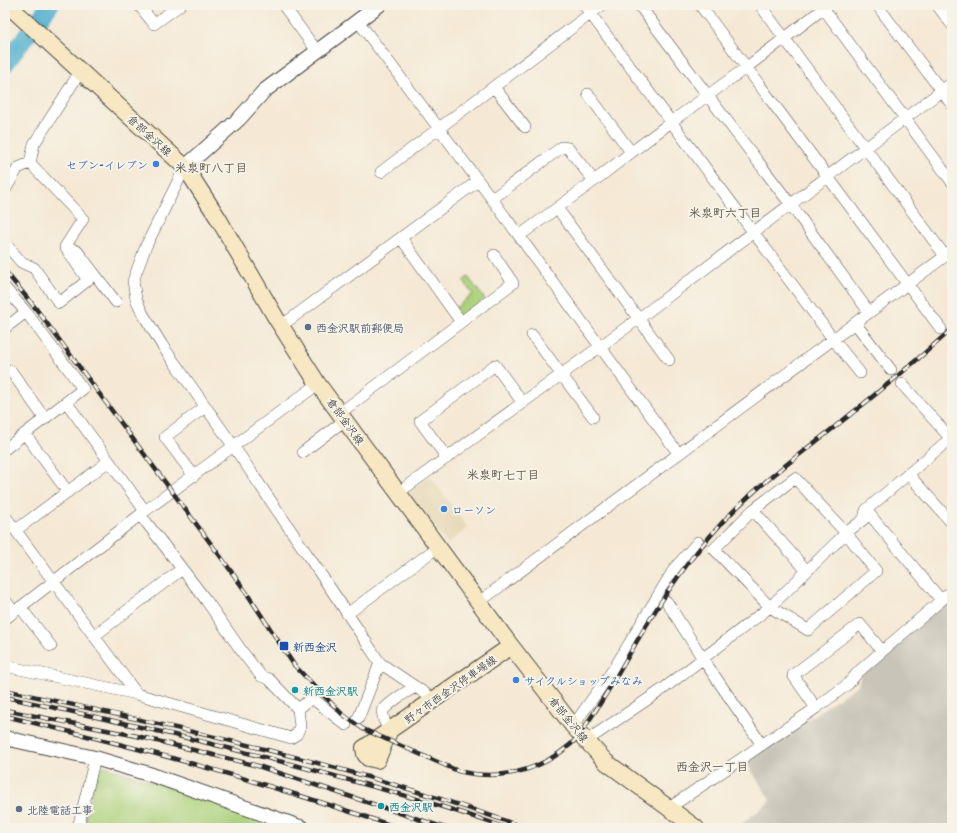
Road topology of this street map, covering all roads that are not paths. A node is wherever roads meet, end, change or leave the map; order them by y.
1 (8, 5) edge
2 (139, 5) edge
3 (180, 5) edge
4 (283, 5) edge
5 (379, 5) edge
6 (602, 5) edge
7 (639, 5) edge
8 (700, 5) edge
9 (760, 5) edge
10 (877, 5) edge
11 (937, 5) edge
12 (824, 6) edge
13 (587, 9) edge
14 (358, 21) junction
15 (952, 25) edge
16 (784, 38) junction
17 (317, 52) junction
18 (747, 67) junction
19 (80, 72) junction
20 (952, 83) edge
21 (494, 87) junction
22 (942, 92) junction
23 (588, 94) dead end
24 (708, 95) junction
25 (952, 105) edge
26 (905, 118) junction
27 (671, 122) junction
28 (525, 127) dead end
29 (439, 129) junction
30 (866, 148) junction
31 (631, 152) junction
32 (30, 163) junction
33 (185, 167) junction
34 (381, 172) dead end
35 (828, 177) junction
36 (478, 181) junction
37 (594, 181) junction
38 (952, 182) edge
39 (5, 190) edge
40 (492, 199) junction
41 (791, 205) junction
42 (556, 208) junction
43 (754, 233) junction
44 (519, 236) junction
45 (401, 238) junction
46 (5, 243) edge
47 (66, 247) junction
48 (949, 254) edge
49 (494, 255) dead end
50 (908, 284) junction
51 (5, 288) edge
52 (116, 302) dead end
53 (26, 312) junction
54 (869, 312) junction
55 (638, 319) junction
56 (461, 322) junction
57 (855, 323) junction
58 (281, 326) junction
59 (5, 328) edge
60 (941, 329) dead end
61 (532, 335) dead end
62 (833, 339) junction
63 (600, 347) junction
64 (669, 360) dead end
65 (891, 370) dead end
66 (11, 371) dead end
67 (860, 373) dead end
68 (561, 375) junction
69 (318, 384) junction
70 (902, 384) dead end
71 (67, 402) junction
72 (523, 402) junction
73 (205, 407) junction
74 (342, 417) junction
75 (593, 417) dead end
76 (45, 419) junction
77 (25, 434) junction
78 (951, 438) edge
79 (7, 444) edge
80 (234, 447) junction
81 (303, 452) dead end
82 (678, 453) junction
83 (447, 458) junction
84 (109, 461) junction
85 (908, 474) junction
86 (194, 476) junction
87 (68, 492) junction
88 (398, 493) junction
89 (754, 510) junction
90 (866, 510) junction
91 (142, 513) junction
92 (5, 516) edge
93 (952, 523) edge
94 (16, 530) junction
95 (846, 533) junction
96 (698, 542) dead end
97 (438, 547) junction
98 (182, 569) junction
99 (807, 571) junction
100 (54, 580) junction
101 (952, 591) edge
102 (5, 600) edge
103 (941, 600) junction
104 (479, 602) junction
105 (667, 602) dead end
106 (770, 607) junction
107 (13, 612) edge
108 (347, 614) junction
109 (94, 636) junction
110 (51, 646) dead end
111 (511, 646) junction
112 (882, 651) junction
113 (703, 659) junction
114 (380, 663) junction
115 (5, 666) edge
116 (416, 687) junction
117 (137, 694) junction
118 (435, 700) junction
119 (816, 708) junction
120 (298, 709) junction
121 (358, 719) dead end
122 (346, 725) dead end
123 (573, 726) junction
124 (389, 732) joint
125 (5, 738) edge
126 (586, 741) junction
127 (762, 745) junction
128 (95, 758) junction
129 (669, 808) junction
130 (78, 828) edge
131 (303, 828) edge
132 (696, 828) edge

1 - 19 main road, 倉部金沢線
2 - 3 street
4 - 17 street
5 - 14 street
6 - 13 street
7 - 24 street
8 - 18 street
9 - 16 street
10 - 22 street
11 - 15 street
12 - 16 street
12 - 26 street
13 - 21 street
13 - 27 street
14 - 17 street
14 - 29 street
16 - 18 street
16 - 30 street
17 - 33 street
18 - 24 street
18 - 35 street
19 - 32 street
19 - 33 main road, 倉部金沢線
20 - 22 street
21 - 28 street
21 - 29 street
22 - 25 street
22 - 26 street
23 - 31 street
24 - 27 street
24 - 41 street
26 - 30 street
26 - 38 street
27 - 31 street
27 - 43 street
29 - 34 street
29 - 36 street
30 - 35 street
30 - 48 street
31 - 37 street
32 - 39 street
32 - 47 street
33 - 58 main road, 倉部金沢線
33 - 73 street
35 - 41 street
35 - 50 street
36 - 40 street
36 - 45 street
37 - 40 street
37 - 42 street
40 - 44 street
41 - 43 street
41 - 54 street
42 - 44 street
42 - 55 street
43 - 55 street
43 - 62 street
44 - 63 street
45 - 56 street
45 - 58 street
46 - 47 street
47 - 52 street
48 - 50 street
49 - 56 street
50 - 54 street
50 - 60 street
51 - 53 street
53 - 59 street
53 - 71 street
54 - 57 street
55 - 63 street
55 - 64 street
56 - 74 street
57 - 62 street
57 - 65 street
58 - 69 main road, 倉部金沢線
61 - 68 street
62 - 67 street
62 - 82 street
63 - 68 street
63 - 82 street
66 - 76 street
68 - 72 street
68 - 75 street
69 - 74 main road, 倉部金沢線
69 - 80 street
70 - 78 street
71 - 76 street
71 - 84 street
72 - 83 street
72 - 83 street
73 - 80 street
73 - 86 street
74 - 81 street
74 - 88 main road, 倉部金沢線
76 - 77 street
77 - 79 street
77 - 87 street
78 - 85 street
80 - 86 street
80 - 108 street
82 - 104 street
83 - 88 street
84 - 87 street
84 - 91 street
85 - 90 street
85 - 93 street
86 - 91 street
87 - 94 street
88 - 97 main road, 倉部金沢線
89 - 95 street
89 - 99 street
89 - 106 street
90 - 95 street
90 - 103 street
91 - 98 street
91 - 100 street
92 - 94 street
94 - 100 street
95 - 99 street
95 - 106 street
96 - 123 street
97 - 104 main road, 倉部金沢線
97 - 108 street
98 - 109 street
98 - 120 street
99 - 106 street
100 - 107 street
100 - 109 street
101 - 103 street
102 - 107 street
103 - 112 street
104 - 111 main road, 倉部金沢線
105 - 113 street
106 - 113 street
107 - 110 street
108 - 114 street
109 - 117 street
111 - 118 main road, 野々市西金沢停車場線
111 - 123 main road, 倉部金沢線
112 - 119 street
112 - 119 street
113 - 126 street
113 - 127 street
114 - 116 street
114 - 121 street
115 - 117 street
116 - 118 street
116 - 124 street
117 - 120 street
118 - 124 main road, 野々市西金沢停車場線
119 - 127 street
120 - 122 street
123 - 126 main road, 倉部金沢線
125 - 128 street
126 - 129 main road, 倉部金沢線
127 - 129 street
128 - 130 street
128 - 131 street
129 - 132 main road, 倉部金沢線

